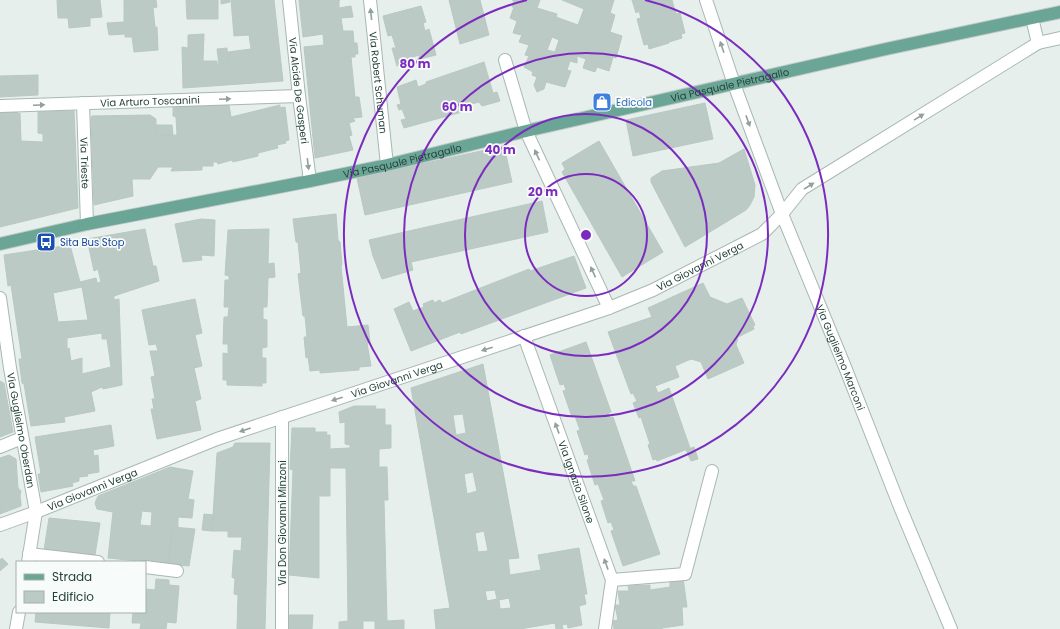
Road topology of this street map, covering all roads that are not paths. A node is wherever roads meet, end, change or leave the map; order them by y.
1 (289, 0) edge
2 (370, 0) edge
3 (706, 0) edge
4 (1060, 12) edge
5 (1032, 18) junction
6 (1060, 38) edge
7 (1038, 43) junction
8 (505, 60) dead end
9 (734, 84) junction
10 (299, 96) junction
11 (83, 103) junction
12 (0, 106) edge
13 (526, 132) junction
14 (387, 165) junction
15 (310, 181) junction
16 (782, 214) junction
17 (87, 224) junction
18 (0, 244) edge
19 (0, 298) edge
20 (609, 308) junction
21 (524, 336) junction
22 (5, 369) edge
23 (282, 417) junction
24 (22, 438) junction
25 (0, 447) edge
26 (712, 471) dead end
27 (36, 512) junction
28 (0, 525) edge
29 (28, 558) edge
30 (80, 561) edge
31 (146, 568) edge
32 (177, 571) dead end
33 (612, 580) junction
34 (19, 613) edge
35 (16, 629) edge
36 (282, 629) edge
37 (605, 629) edge
38 (950, 629) edge

1 - 10 street, Via Alcide De Gasperi
14 -> 2 street, Via Robert Schuman
9 -> 3 street, Via Guglielmo Marconi
4 - 5 main road, Via Pasquale Pietragallo
5 - 7 street
5 - 9 main road, Via Pasquale Pietragallo
6 - 7 street, Via Giovanni Verga
16 -> 7 street, Via Giovanni Verga
8 - 13 street
9 - 13 main road, Via Pasquale Pietragallo
9 -> 16 street, Via Guglielmo Marconi
11 -> 10 street, Via Arturo Toscanini
10 -> 15 street, Via Alcide De Gasperi
12 -> 11 street, Via Arturo Toscanini
11 - 17 street, Via Trieste
13 - 14 main road, Via Pasquale Pietragallo
20 -> 13 street
14 - 15 main road, Via Pasquale Pietragallo
15 - 17 main road, Via Pasquale Pietragallo
16 - 20 street, Via Giovanni Verga
16 - 38 street, Via Guglielmo Marconi
17 - 18 main road, Via Pasquale Pietragallo
19 - 22 street, Via Guglielmo Oberdan
20 - 21 street, Via Giovanni Verga
21 -> 23 street, Via Giovanni Verga
33 -> 21 street, Via Ignazio Silone
22 - 24 street, Via Guglielmo Oberdan
23 -> 27 street, Via Giovanni Verga
23 - 36 street, Via Don Giovanni Minzoni
24 - 25 street
24 - 27 street, Via Guglielmo Oberdan
26 - 33 street
27 - 28 street, Via Giovanni Verga
27 - 29 street, Via Guglielmo Oberdan
29 - 30 street
31 - 32 street
33 - 37 street, Via Ignazio Silone
34 - 35 street

